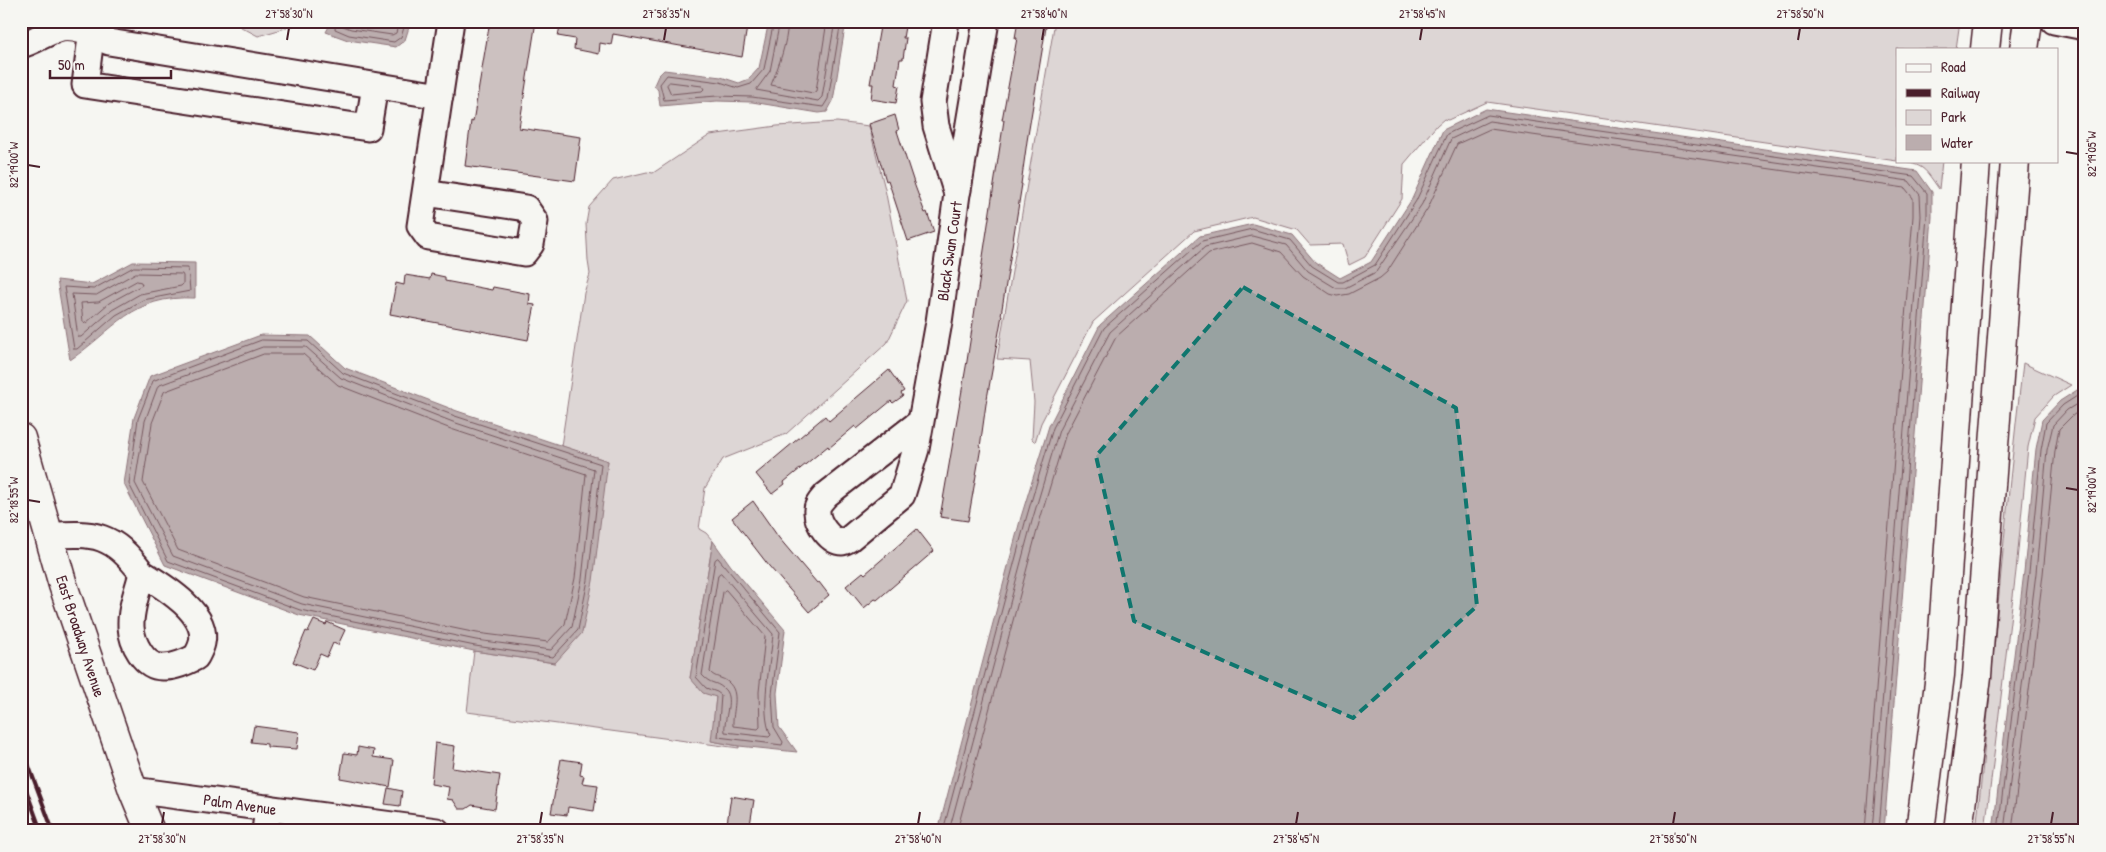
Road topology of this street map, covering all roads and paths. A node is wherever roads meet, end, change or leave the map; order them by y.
1 (38, 21) edge
2 (451, 21) edge
3 (946, 21) edge
4 (986, 21) edge
5 (1988, 21) edge
6 (2028, 21) edge
7 (2054, 21) edge
8 (2085, 27) edge
9 (93, 28) edge
10 (21, 37) edge
11 (21, 45) edge
12 (1985, 48) edge
13 (2024, 48) edge
14 (375, 86) junction
15 (440, 96) junction
16 (1976, 162) edge
17 (2015, 162) edge
18 (425, 192) dead end
19 (957, 194) junction
20 (920, 422) junction
21 (21, 438) edge
22 (49, 536) junction
23 (142, 573) dead end
24 (133, 790) junction
25 (267, 819) edge
26 (150, 831) edge
27 (437, 831) edge
28 (1920, 831) edge
29 (1958, 831) edge

1 - 10 street
2 - 15 street
3 - 19 street, Black Swan Court
4 - 19 street
5 - 12 main road
6 - 13 main road
7 - 8 street
9 - 11 street
9 - 14 street
9 - 14 street
14 - 15 street
15 - 18 street
16 - 28 main road
17 - 29 main road
19 - 20 street, Black Swan Court
20 - 20 street, Black Swan Court
21 - 22 main road, East Broadway Avenue
22 - 23 street
22 - 24 main road, East Broadway Avenue
24 - 25 street, Palm Avenue
24 - 26 main road, East Broadway Avenue
25 - 27 street, Palm Avenue

